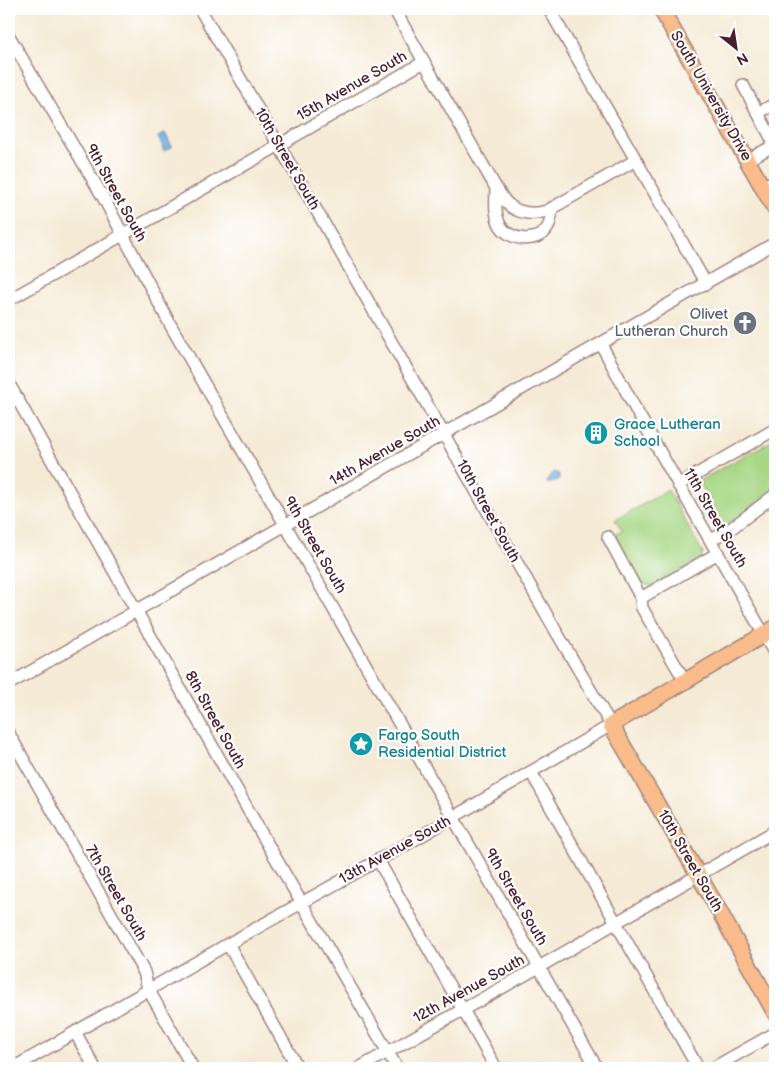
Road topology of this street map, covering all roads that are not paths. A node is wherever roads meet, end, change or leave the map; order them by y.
1 (200, 9) edge
2 (394, 9) edge
3 (549, 9) edge
4 (661, 9) edge
5 (9, 36) edge
6 (424, 62) junction
7 (743, 85) dead end
8 (775, 104) edge
9 (758, 113) junction
10 (279, 145) junction
11 (775, 145) edge
12 (636, 160) junction
13 (747, 160) junction
14 (769, 183) edge
15 (496, 188) junction
16 (552, 208) junction
17 (775, 209) edge
18 (123, 234) junction
19 (775, 244) edge
20 (706, 284) junction
21 (9, 300) edge
22 (601, 344) junction
23 (9, 384) edge
24 (775, 431) edge
25 (444, 434) junction
26 (678, 485) junction
27 (775, 495) edge
28 (286, 525) junction
29 (608, 537) dead end
30 (711, 540) junction
31 (718, 554) junction
32 (641, 598) junction
33 (137, 611) junction
34 (770, 631) edge
35 (775, 654) edge
36 (685, 681) junction
37 (9, 684) edge
38 (611, 725) junction
39 (9, 734) edge
40 (531, 772) junction
41 (453, 818) junction
42 (775, 831) edge
43 (378, 860) junction
44 (698, 875) junction
45 (301, 903) junction
46 (616, 922) junction
47 (228, 944) junction
48 (539, 967) junction
49 (148, 990) junction
50 (463, 1010) junction
51 (775, 1013) edge
52 (76, 1032) junction
53 (775, 1033) edge
54 (388, 1052) junction
55 (13, 1068) edge
56 (95, 1068) edge
57 (193, 1068) edge
58 (298, 1068) edge
59 (360, 1068) edge
60 (397, 1068) edge
61 (496, 1068) edge
62 (597, 1068) edge
63 (698, 1068) edge
64 (713, 1068) edge

1 - 10 street, 10th Street South
2 - 6 street
3 - 12 street
4 - 13 main road, South University Drive
5 - 18 street, 9th Street South
6 - 10 street, 15th Avenue South
6 - 15 street
7 - 9 street
8 - 9 street
9 - 11 street
10 - 18 street, 15th Avenue South
10 - 25 street, 10th Street South
11 - 13 street
12 - 16 street
12 - 20 street
13 - 14 main road, South University Drive
14 - 17 main road, South University Drive
15 - 16 street
15 - 16 street
18 - 21 street, 15th Avenue South
18 - 28 street, 9th Street South
19 - 20 street, 14th Avenue South
20 - 22 street, 14th Avenue South
22 - 25 street, 14th Avenue South
22 - 26 street, 11th Street South
23 - 33 street, 8th Street South
24 - 26 street
25 - 28 street, 14th Avenue South
25 - 38 street, 10th Street South
26 - 30 street, 11th Street South
27 - 30 street
28 - 33 street, 14th Avenue South
28 - 41 street, 9th Street South
29 - 32 street
30 - 31 street, 11th Street South
31 - 32 street
31 - 34 street, 11th Street South
32 - 36 street
33 - 37 street, 14th Avenue South
33 - 45 street, 8th Street South
34 - 35 street, 11th Street South
34 - 36 main road, 13th Avenue South
36 - 38 main road, 13th Avenue South
38 - 40 street, 13th Avenue South
38 - 44 main road, 10th Street South
39 - 49 street, 7th Street South
40 - 41 street, 13th Avenue South
40 - 46 street
41 - 43 street, 13th Avenue South
41 - 48 street, 9th Street South
42 - 44 street, 12th Avenue South
43 - 45 street, 13th Avenue South
43 - 50 street
44 - 46 street, 12th Avenue South
44 - 51 main road, 10th Street South
45 - 47 street, 13th Avenue South
45 - 54 street, 8th Street South
46 - 48 street, 12th Avenue South
46 - 63 street
47 - 49 street, 13th Avenue South
47 - 58 street
48 - 50 street, 12th Avenue South
48 - 62 street, 9th Street South
49 - 52 street, 13th Avenue South
49 - 57 street, 7th Street South
50 - 54 street, 12th Avenue South
50 - 61 street
52 - 55 street, 13th Avenue South
52 - 56 street
53 - 64 street
54 - 59 street, 12th Avenue South
54 - 60 street, 8th Street South

